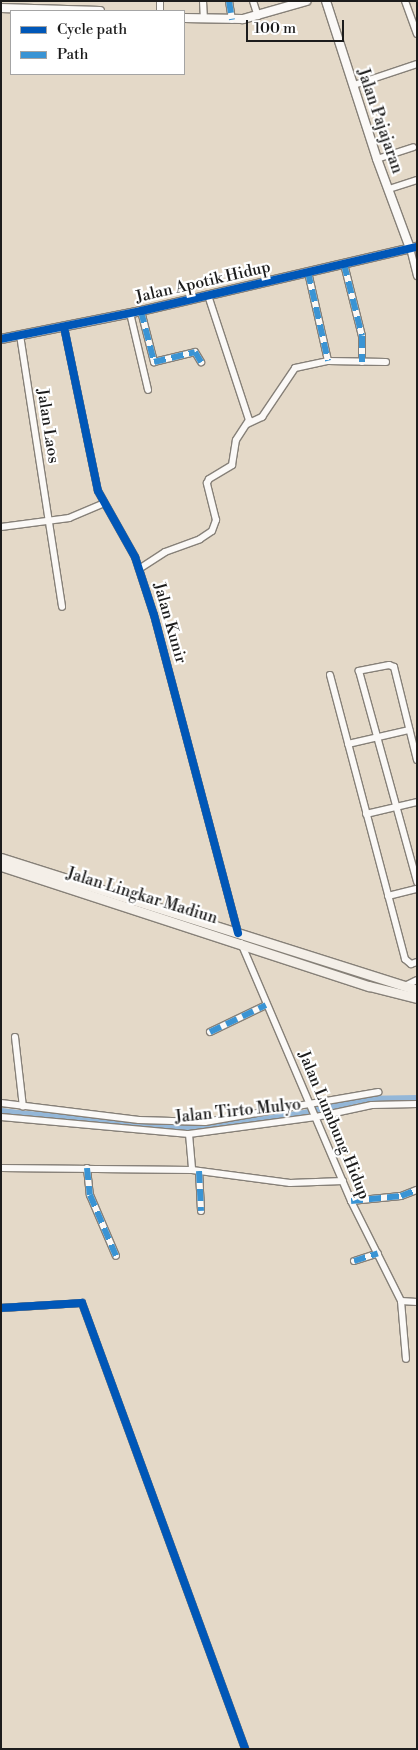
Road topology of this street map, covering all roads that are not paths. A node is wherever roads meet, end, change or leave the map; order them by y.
1 (203, 1) edge
2 (229, 1) edge
3 (253, 1) edge
4 (306, 1) edge
5 (326, 1) edge
6 (405, 1) edge
7 (1, 8) edge
8 (67, 10) edge
9 (258, 16) junction
10 (185, 18) edge
11 (204, 20) junction
12 (232, 20) junction
13 (417, 34) edge
14 (417, 64) edge
15 (354, 85) junction
16 (413, 146) dead end
17 (377, 159) junction
18 (417, 180) edge
19 (389, 189) junction
20 (413, 248) edge
21 (344, 264) junction
22 (308, 272) junction
23 (417, 276) edge
24 (208, 295) junction
25 (141, 311) junction
26 (130, 313) junction
27 (64, 327) junction
28 (20, 335) junction
29 (1, 339) edge
30 (328, 361) junction
31 (201, 362) dead end
32 (362, 362) junction
33 (386, 362) dead end
34 (148, 390) dead end
35 (247, 424) junction
36 (102, 504) junction
37 (49, 520) junction
38 (1, 527) edge
39 (139, 570) junction
40 (62, 607) dead end
41 (330, 674) dead end
42 (409, 730) junction
43 (375, 738) junction
44 (348, 744) junction
45 (417, 760) edge
46 (417, 802) edge
47 (395, 808) junction
48 (366, 814) junction
49 (4, 865) edge
50 (417, 882) edge
51 (417, 889) edge
52 (388, 896) junction
53 (238, 933) junction
54 (241, 943) junction
55 (417, 962) edge
56 (417, 980) edge
57 (404, 987) junction
58 (417, 990) edge
59 (417, 998) edge
60 (266, 1005) junction
61 (210, 1032) dead end
62 (15, 1037) dead end
63 (378, 1092) dead end
64 (1, 1103) edge
65 (417, 1104) edge
66 (311, 1105) junction
67 (23, 1106) junction
68 (315, 1115) junction
69 (1, 1117) edge
70 (189, 1134) junction
71 (1, 1168) edge
72 (87, 1168) junction
73 (195, 1171) junction
74 (343, 1181) junction
75 (417, 1190) edge
76 (351, 1201) junction
77 (201, 1211) dead end
78 (378, 1253) junction
79 (116, 1256) dead end
80 (354, 1262) dead end
81 (401, 1301) junction
82 (417, 1302) edge
83 (1, 1308) edge
84 (406, 1358) dead end
85 (245, 1749) edge

1 - 11 street
2 - 12 street
3 - 9 street
4 - 9 street
5 - 15 street, Jalan Pajajaran
6 - 13 street
7 - 8 street
9 - 12 street
10 - 11 street
11 - 12 street
14 - 15 street
15 - 17 street, Jalan Pajajaran
16 - 17 street
17 - 19 street, Jalan Pajajaran
18 - 19 street
19 - 20 street, Jalan Pajajaran
20 - 21 street, Jalan Apotik Hidup
20 - 23 street
21 - 22 street, Jalan Apotik Hidup
21 - 32 street
22 - 24 street, Jalan Apotik Hidup
22 - 30 street
24 - 25 street, Jalan Apotik Hidup
24 - 35 street
25 - 26 street, Jalan Apotik Hidup
25 - 31 street
26 - 27 street, Jalan Apotik Hidup
26 - 34 street
27 - 28 street, Jalan Apotik Hidup
27 - 36 street, Jalan Kunir
28 - 29 street, Jalan Apotik Hidup
28 - 37 street, Jalan Laos
30 - 32 street
30 - 35 street
32 - 33 street
35 - 39 street
36 - 37 street
36 - 39 street, Jalan Kunir
37 - 38 street
37 - 40 street, Jalan Laos
39 - 53 street, Jalan Kunir
41 - 44 street
42 - 43 street
42 - 43 street
42 - 45 street
43 - 44 street
43 - 47 street
44 - 48 street
46 - 47 street
47 - 48 street
47 - 50 street
48 - 52 street
49 - 53 main road, Jalan Lingkar Madiun
49 - 54 main road, Jalan Lingkar Madiun
51 - 52 street
52 - 55 street
53 - 57 main road, Jalan Lingkar Madiun
54 - 59 main road, Jalan Lingkar Madiun
54 - 60 street, Jalan Lumbung Hidup
56 - 57 street
57 - 58 main road, Jalan Lingkar Madiun
60 - 61 street
60 - 66 street, Jalan Lumbung Hidup
62 - 67 street
63 - 66 street
64 - 67 street
65 - 68 street, Jalan Tirto Mulyo
66 - 67 street
66 - 68 street, Jalan Lumbung Hidup
68 - 70 street, Jalan Tirto Mulyo
68 - 74 street, Jalan Lumbung Hidup
69 - 70 street, Jalan Tirto Mulyo
70 - 73 street
71 - 72 street
72 - 73 street
72 - 79 street
73 - 74 street
73 - 77 street
74 - 76 street, Jalan Lumbung Hidup
75 - 76 street
76 - 78 street, Jalan Lumbung Hidup
78 - 80 street
78 - 81 street, Jalan Lumbung Hidup
81 - 82 street
81 - 84 street
83 - 85 street

